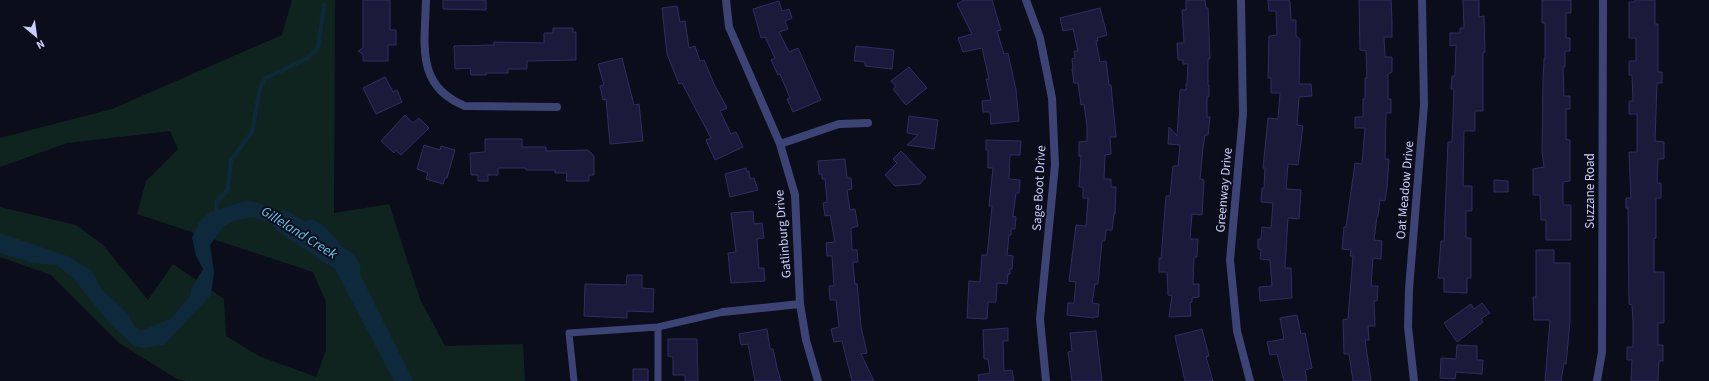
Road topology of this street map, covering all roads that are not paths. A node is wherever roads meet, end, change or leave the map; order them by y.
1 (426, 0) edge
2 (726, 0) edge
3 (1026, 0) edge
4 (1241, 0) edge
5 (1422, 0) edge
6 (1603, 0) edge
7 (557, 107) dead end
8 (868, 123) dead end
9 (780, 144) junction
10 (800, 304) junction
11 (722, 312) joint
12 (658, 327) junction
13 (574, 381) edge
14 (658, 381) edge
15 (818, 381) edge
16 (1046, 381) edge
17 (1250, 381) edge
18 (1414, 381) edge
19 (1597, 381) edge

1 - 7 street
2 - 9 street, Gatlinburg Drive
3 - 16 street, Sage Boot Drive
4 - 17 street, Greenway Drive
5 - 18 street, Oat Meadow Drive
6 - 19 street, Suzzane Road
8 - 9 street
9 - 10 street, Gatlinburg Drive
10 - 11 street
10 - 15 street, Gatlinburg Drive
11 - 12 lane
12 - 13 lane
12 - 14 lane

